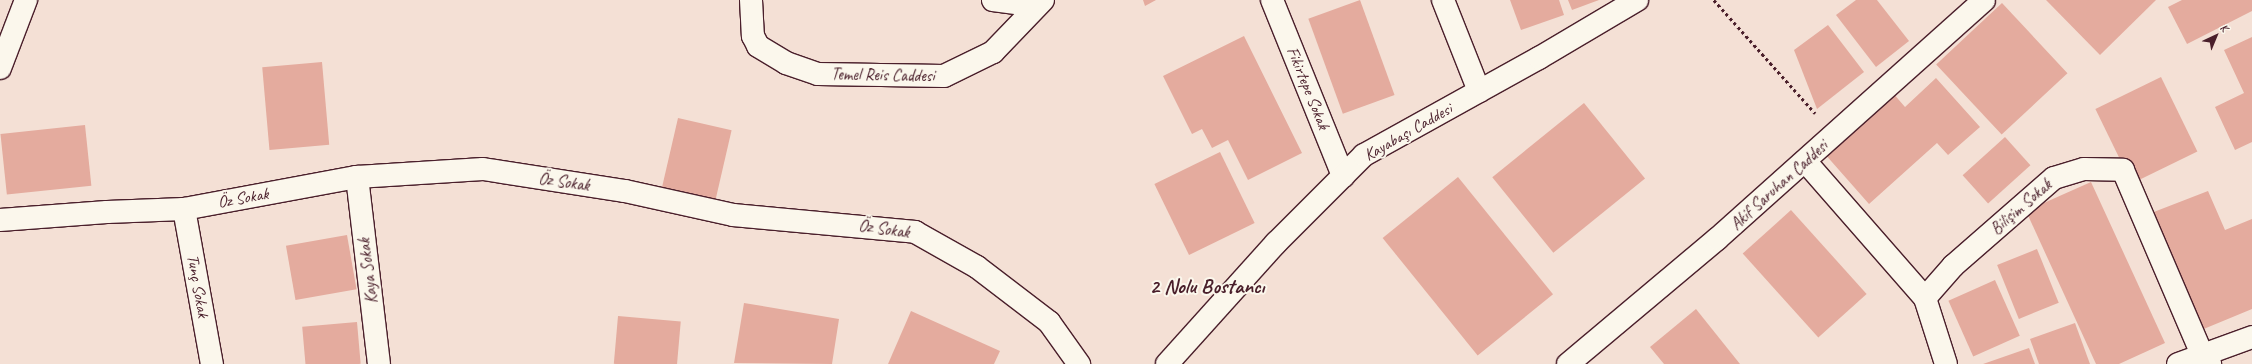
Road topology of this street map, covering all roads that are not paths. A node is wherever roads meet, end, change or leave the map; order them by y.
1 (26, 0) edge
2 (751, 0) edge
3 (993, 0) edge
4 (1272, 0) edge
5 (1443, 0) edge
6 (1636, 0) edge
7 (1984, 0) edge
8 (1040, 3) edge
9 (0, 68) edge
10 (1479, 91) junction
11 (1805, 161) junction
12 (1344, 176) junction
13 (357, 177) junction
14 (184, 209) junction
15 (0, 220) edge
16 (1925, 298) junction
17 (2252, 337) edge
18 (2206, 359) edge
19 (212, 364) edge
20 (379, 364) edge
21 (1079, 364) edge
22 (1167, 364) edge
23 (1568, 364) edge
24 (1946, 364) edge
25 (2178, 364) edge

1 - 9 street
2 - 8 street, Temel Reis Caddesi
3 - 8 street, Temel Reis Caddesi
4 - 12 street, Fikirtepe Sokak
5 - 10 street
6 - 10 street, Kayabaşı Caddesi
7 - 11 street, Akif Saruhan Caddesi
10 - 12 street, Kayabaşı Caddesi
11 - 16 street
11 - 23 street, Akif Saruhan Caddesi
12 - 22 street, Kayabaşı Caddesi
13 - 14 street, Öz Sokak
13 - 20 street, Kaya Sokak
13 - 21 street, Öz Sokak
14 - 15 street, Öz Sokak
14 - 19 street, Tunç Sokak
16 - 18 street, Bilişim Sokak
16 - 24 street
17 - 18 street
18 - 25 street

